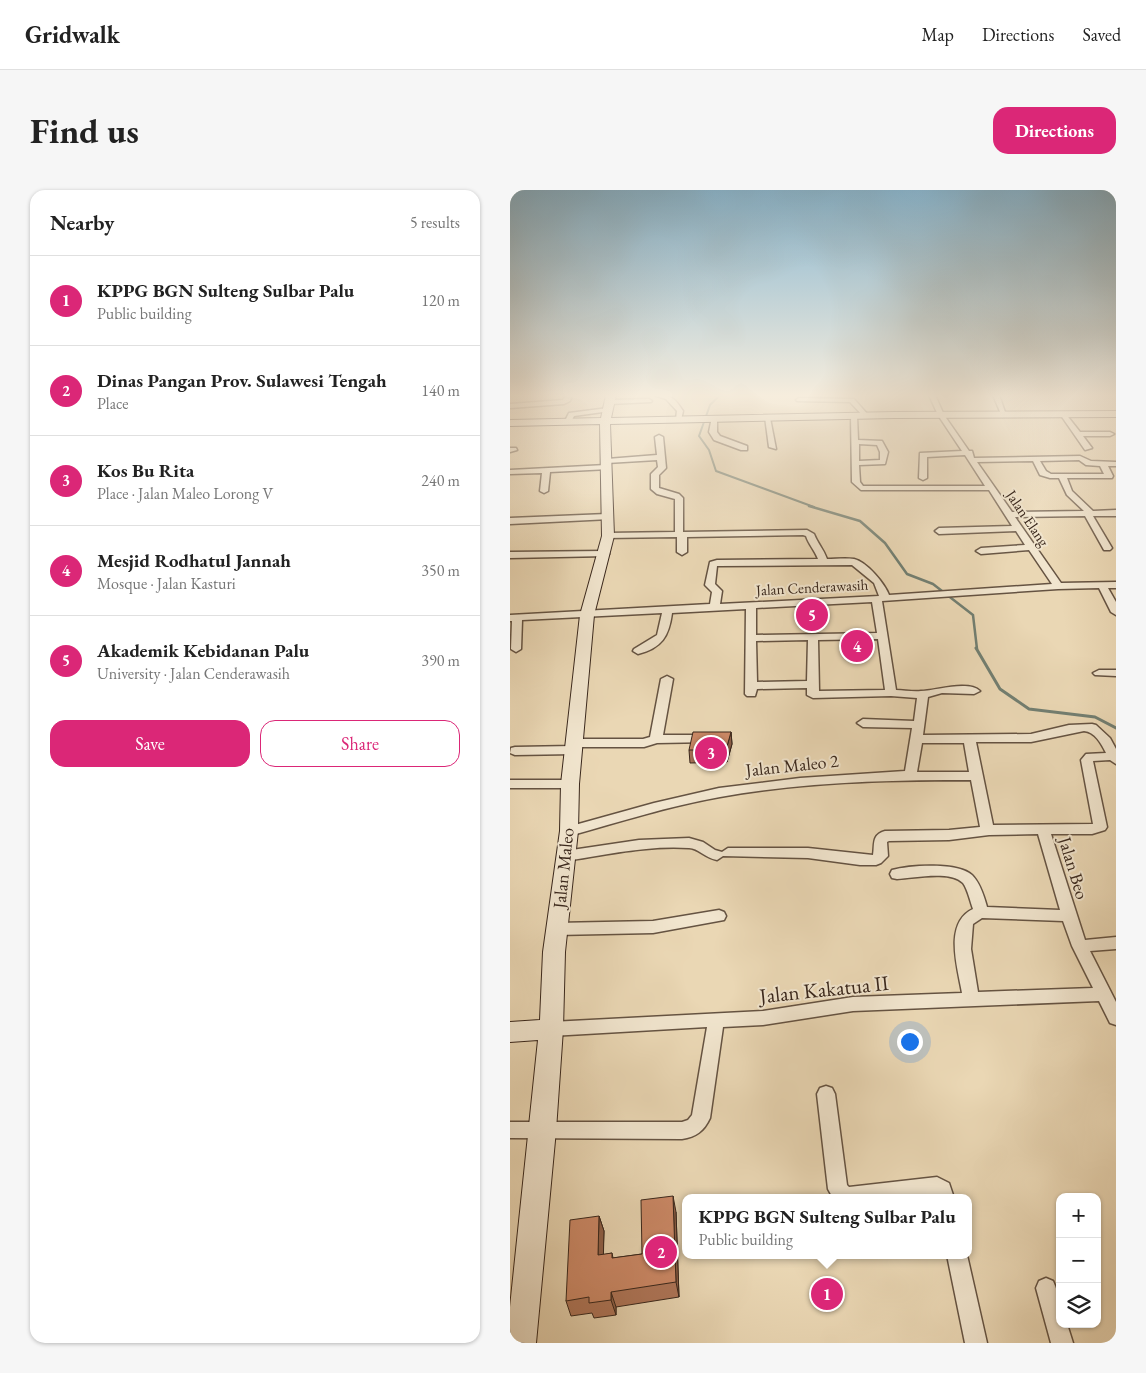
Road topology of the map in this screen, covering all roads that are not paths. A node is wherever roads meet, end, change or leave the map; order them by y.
1 (608, 449) edge
2 (660, 449) edge
3 (856, 449) edge
4 (882, 449) edge
5 (965, 449) edge
6 (661, 457) junction
7 (971, 457) junction
8 (1035, 458) junction
9 (856, 463) junction
10 (607, 464) junction
11 (1103, 464) junction
12 (1116, 464) edge
13 (546, 470) junction
14 (510, 472) edge
15 (1062, 476) junction
16 (923, 478) dead end
17 (992, 488) junction
18 (544, 491) dead end
19 (1089, 514) junction
20 (1116, 514) edge
21 (1011, 515) junction
22 (607, 517) junction
23 (510, 521) edge
24 (1019, 528) junction
25 (939, 531) dead end
26 (681, 535) junction
27 (606, 545) junction
28 (1032, 547) junction
29 (1107, 548) dead end
30 (981, 551) dead end
31 (682, 552) dead end
32 (510, 555) edge
33 (823, 562) junction
34 (1102, 585) junction
35 (1116, 585) edge
36 (1058, 586) junction
37 (881, 599) junction
38 (751, 605) junction
39 (714, 607) junction
40 (667, 610) junction
41 (1116, 612) edge
42 (587, 615) junction
43 (514, 618) edge
44 (882, 636) junction
45 (813, 637) junction
46 (752, 638) junction
47 (516, 649) dead end
48 (638, 651) dead end
49 (1099, 673) dead end
50 (1116, 673) edge
51 (667, 679) dead end
52 (812, 684) junction
53 (974, 691) dead end
54 (891, 693) junction
55 (922, 695) junction
56 (863, 723) dead end
57 (919, 725) junction
58 (656, 739) junction
59 (718, 739) edge
60 (916, 739) junction
61 (969, 739) junction
62 (575, 747) junction
63 (515, 751) dead end
64 (1115, 758) edge
65 (904, 776) junction
66 (976, 776) junction
67 (510, 784) edge
68 (570, 784) junction
69 (1043, 829) junction
70 (989, 830) junction
71 (569, 831) junction
72 (565, 856) junction
73 (898, 874) dead end
74 (981, 912) junction
75 (719, 916) dead end
76 (1069, 916) junction
77 (556, 929) junction
78 (1116, 943) edge
79 (1080, 946) junction
80 (1103, 994) junction
81 (971, 998) junction
82 (1116, 1018) edge
83 (716, 1021) junction
84 (551, 1029) junction
85 (510, 1032) edge
86 (826, 1094) dead end
87 (510, 1130) edge
88 (543, 1130) junction
89 (843, 1194) edge
90 (872, 1194) edge
91 (943, 1194) edge
92 (958, 1259) edge
93 (1046, 1288) dead end
94 (521, 1343) edge
95 (976, 1343) edge
96 (1062, 1343) edge

1 - 10 street, Jalan Maleo
2 - 6 street
3 - 9 street
4 - 9 street
5 - 7 street, Jalan Elang
6 - 10 street
6 - 26 street
7 - 8 street
7 - 16 street
7 - 17 street, Jalan Elang
8 - 11 street
8 - 15 street
9 - 17 street
10 - 13 street
10 - 22 street, Jalan Maleo
11 - 12 street
11 - 15 street
13 - 14 street
13 - 18 street
15 - 19 street
17 - 21 street, Jalan Elang
19 - 20 street
19 - 21 street
19 - 29 street
21 - 24 street, Jalan Elang
22 - 23 street
22 - 27 street, Jalan Maleo
24 - 25 street
24 - 28 street, Jalan Elang
26 - 27 street
26 - 31 street
26 - 33 street
27 - 32 street
27 - 42 street, Jalan Maleo
28 - 30 street
28 - 36 street, Jalan Elang
33 - 37 street
33 - 39 street
34 - 35 street, Jalan Cenderawasih
34 - 36 street, Jalan Cenderawasih
34 - 41 street
36 - 37 street, Jalan Cenderawasih
37 - 38 street, Jalan Cenderawasih
37 - 44 street
38 - 39 street, Jalan Cenderawasih
38 - 46 street
39 - 40 street, Jalan Cenderawasih
40 - 42 street, Jalan Cenderawasih
40 - 48 street
42 - 43 street, Jalan Cenderawasih
42 - 62 street, Jalan Maleo
43 - 47 street
44 - 45 street
44 - 54 street
45 - 46 street
45 - 52 street
46 - 52 street
49 - 50 street
51 - 58 street
52 - 54 street
53 - 55 street
54 - 55 street
55 - 57 street
56 - 57 street
57 - 60 street
58 - 59 street
58 - 62 street
60 - 61 street
60 - 65 street
61 - 64 street
61 - 66 street
62 - 63 street
62 - 68 street, Jalan Maleo
64 - 69 street
65 - 66 street, Jalan Maleo 2
65 - 71 street, Jalan Maleo 2
66 - 70 street
67 - 68 street
68 - 71 street, Jalan Maleo
69 - 70 street, Jalan Beo
69 - 76 street, Jalan Beo
70 - 72 street, Jalan Beo
71 - 72 street, Jalan Maleo
72 - 77 street, Jalan Maleo
73 - 74 street
74 - 76 street
74 - 81 street
75 - 77 street
76 - 79 street, Jalan Beo
77 - 84 street, Jalan Maleo
78 - 79 street
79 - 80 street, Jalan Beo
80 - 81 street, Jalan Kakatua II
80 - 82 street, Jalan Beo
81 - 83 street, Jalan Kakatua II
83 - 84 street, Jalan Kakatua II
83 - 88 street
84 - 85 street
84 - 88 street, Jalan Maleo
86 - 89 street
87 - 88 street
88 - 94 street, Jalan Maleo
90 - 91 street
92 - 95 street
93 - 96 street

